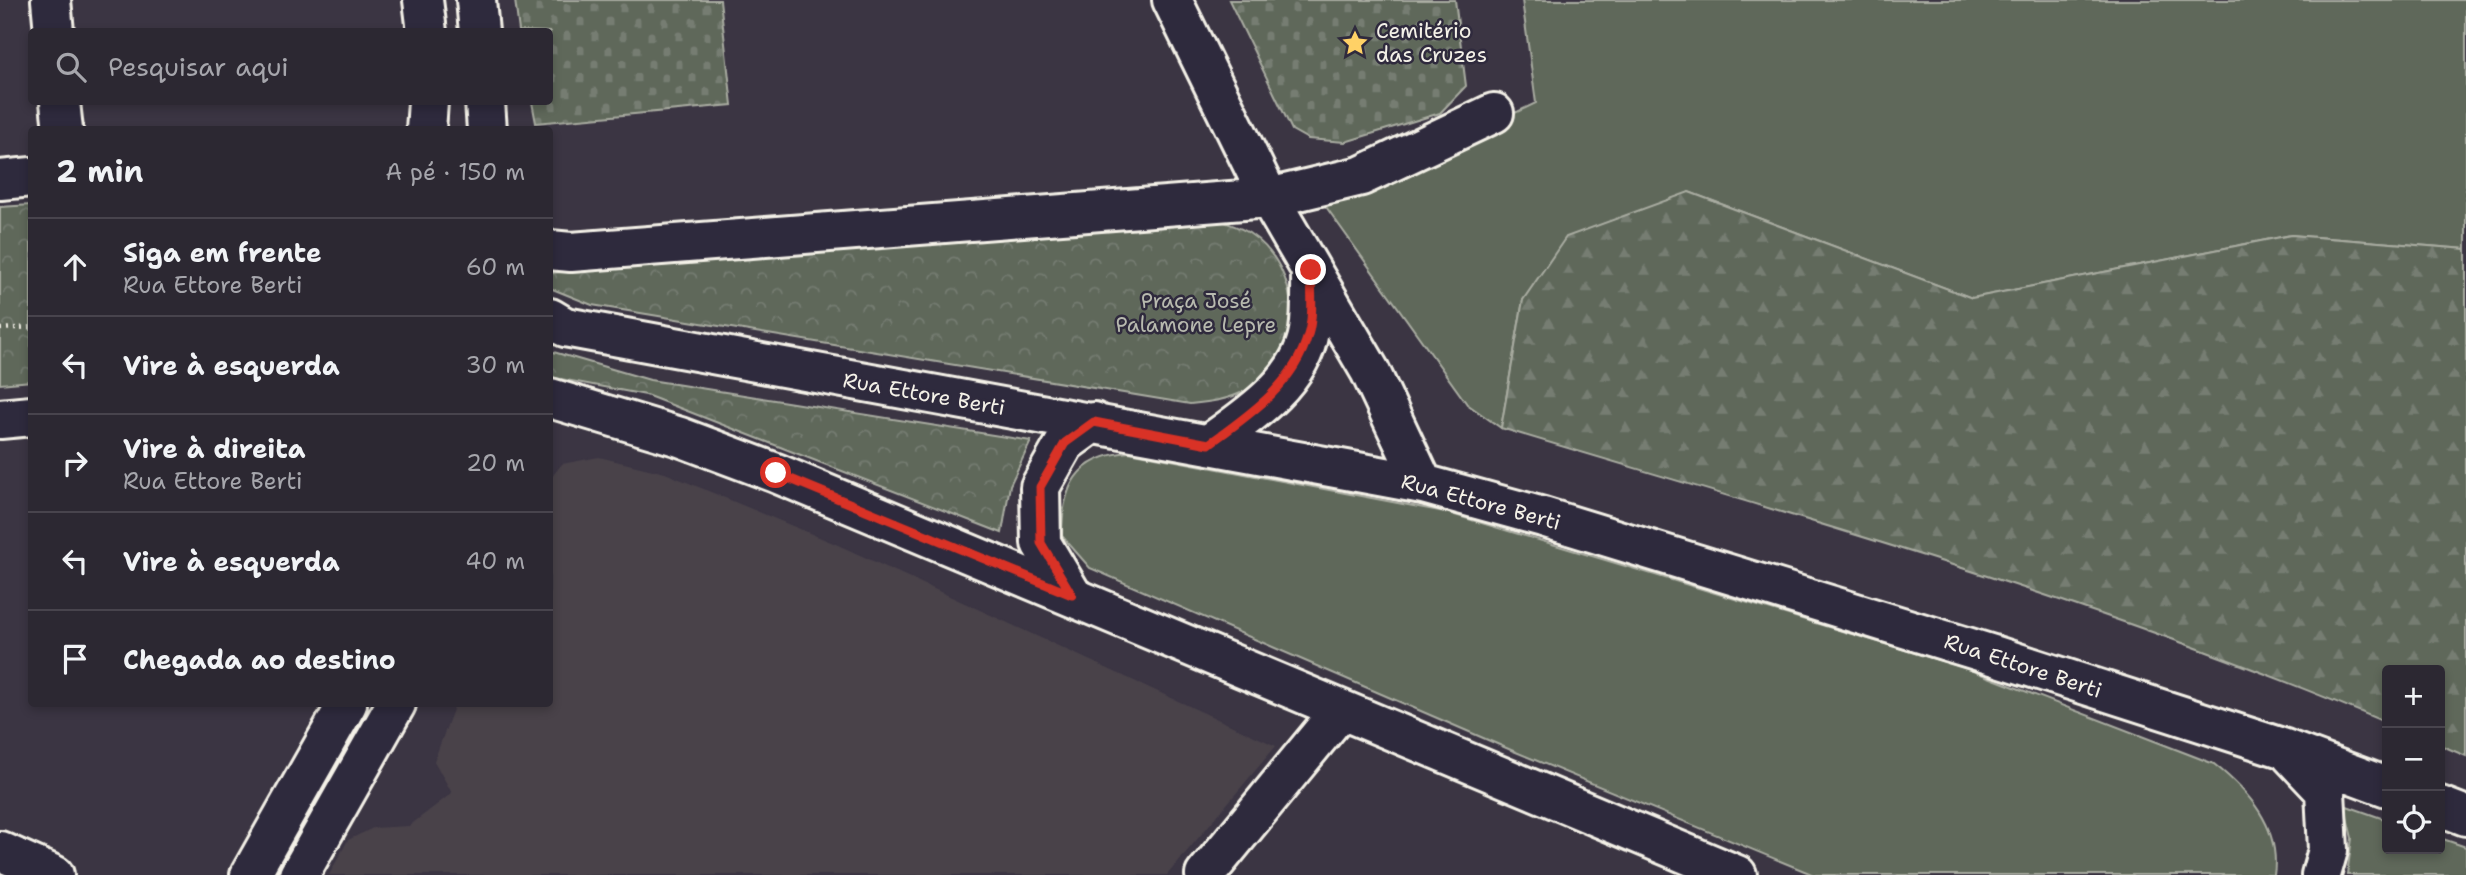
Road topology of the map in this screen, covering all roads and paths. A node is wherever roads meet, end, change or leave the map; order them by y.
1 (51, 0) edge
2 (423, 0) edge
3 (476, 0) edge
4 (1172, 0) edge
5 (54, 28) edge
6 (426, 28) edge
7 (479, 28) edge
8 (60, 105) edge
9 (429, 105) edge
10 (485, 105) edge
11 (1494, 113) dead end
12 (63, 126) edge
13 (426, 126) edge
14 (487, 126) edge
15 (28, 177) edge
16 (0, 180) edge
17 (1269, 198) junction
18 (553, 250) edge
19 (1311, 270) junction
20 (553, 320) edge
21 (28, 327) edge
22 (0, 329) edge
23 (553, 399) edge
24 (28, 416) edge
25 (0, 419) edge
26 (1094, 422) junction
27 (1209, 444) junction
28 (1423, 484) junction
29 (1072, 595) junction
30 (345, 707) edge
31 (394, 707) edge
32 (1340, 711) junction
33 (2285, 749) junction
34 (2382, 785) edge
35 (2445, 808) edge
36 (2466, 816) edge
37 (0, 851) edge
38 (54, 875) edge
39 (250, 875) edge
40 (299, 875) edge
41 (1205, 875) edge
42 (1737, 875) edge
43 (2321, 875) edge

1 - 5 street
2 - 6 street
3 - 7 street
4 - 17 street
8 - 12 street
9 - 13 street
10 - 14 street
11 - 17 street
15 - 16 street
17 - 18 street
17 - 19 street
19 - 27 street
19 - 28 street
20 - 26 street, Rua Ettore Berti
21 - 22 path
23 - 29 street
24 - 25 street
26 - 27 street, Rua Ettore Berti
26 - 29 street
27 - 28 street, Rua Ettore Berti
28 - 33 street, Rua Ettore Berti
29 - 32 street
30 - 39 street
31 - 40 street
32 - 41 street
32 - 42 street
33 - 34 street, Rua Ettore Berti
33 - 43 street
35 - 36 street
37 - 38 street

